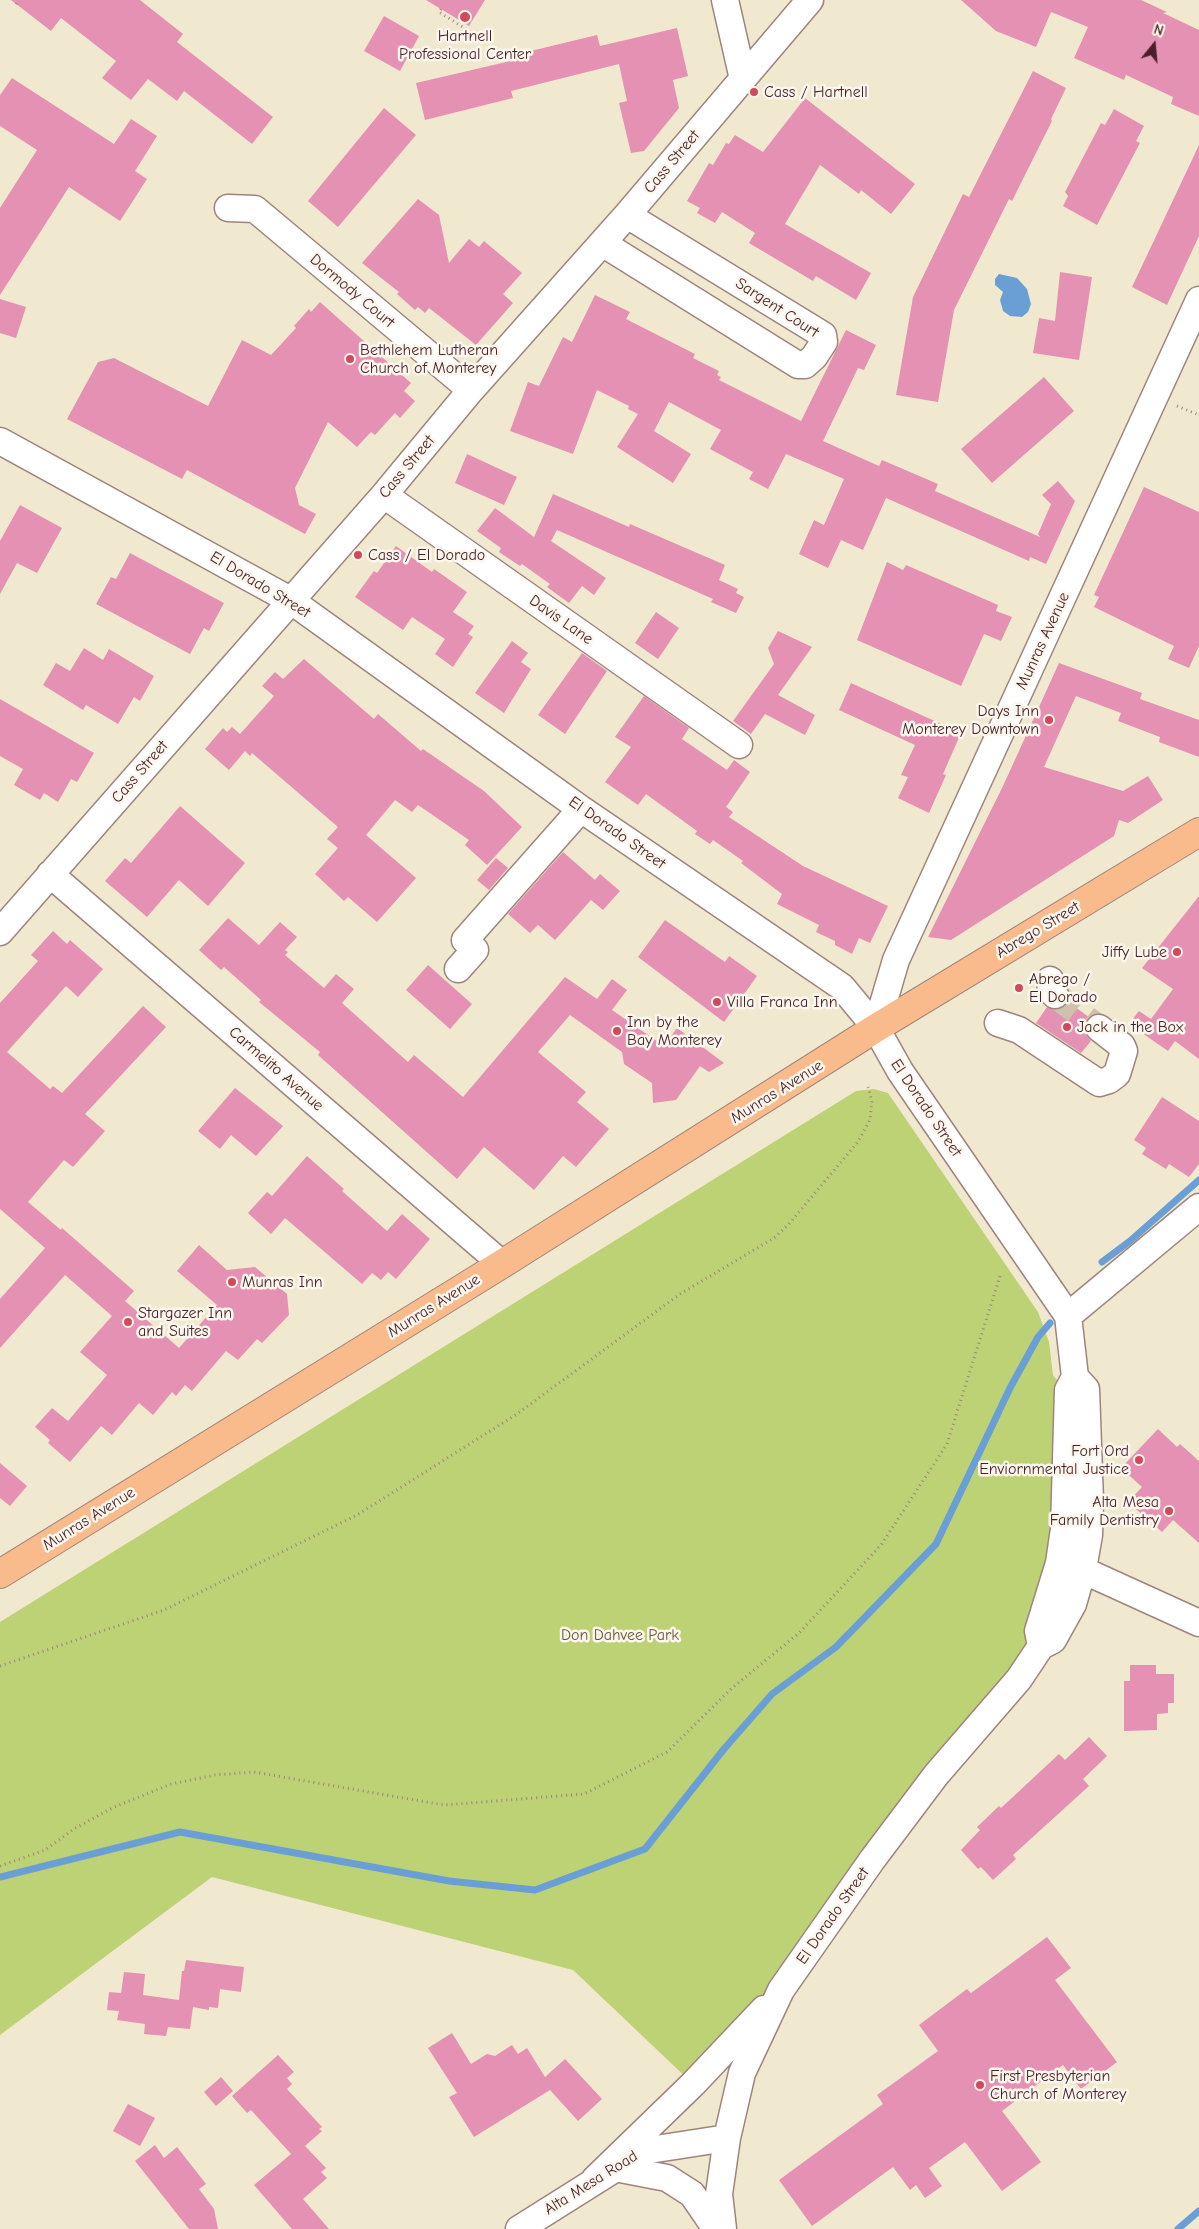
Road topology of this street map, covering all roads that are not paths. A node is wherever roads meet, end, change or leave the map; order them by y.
1 (725, 0) edge
2 (810, 0) edge
3 (743, 79) junction
4 (228, 208) dead end
5 (627, 215) junction
6 (602, 243) junction
7 (1199, 300) edge
8 (471, 390) junction
9 (2, 446) edge
10 (384, 495) junction
11 (290, 600) junction
12 (739, 745) dead end
13 (581, 809) junction
14 (1199, 832) edge
15 (50, 874) junction
16 (0, 932) edge
17 (458, 969) dead end
18 (998, 1023) dead end
19 (876, 1028) junction
20 (1099, 1028) tunnel mouth
21 (1199, 1207) edge
22 (502, 1264) junction
23 (1068, 1316) junction
24 (1075, 1377) junction
25 (1066, 1496) junction
26 (1083, 1569) junction
27 (0, 1574) edge
28 (1199, 1623) edge
29 (1040, 1646) junction
30 (781, 1990) junction
31 (727, 2138) junction
32 (605, 2174) junction
33 (518, 2229) edge
34 (716, 2229) edge
35 (723, 2229) edge

1 - 3 street
2 - 3 street, Cass Street
3 - 5 street, Cass Street
4 - 8 street, Dormody Court
5 - 6 street, Cass Street
5 - 6 street, Sargent Court
6 - 8 street, Cass Street
7 - 19 street, Munras Avenue
8 - 10 street, Cass Street
9 - 11 street, El Dorado Street
10 - 11 street, Cass Street
10 - 12 street, Davis Lane
11 - 13 street, El Dorado Street
11 - 15 street, Cass Street
13 - 17 street
13 - 19 street, El Dorado Street
14 - 19 main road, Abrego Street
15 - 16 street, Cass Street
15 - 22 street, Carmelito Avenue
18 - 20 street
19 - 22 main road, Munras Avenue
19 - 23 street, El Dorado Street
21 - 23 street
22 - 27 main road, Munras Avenue
23 - 24 street, El Dorado Street
24 - 25 street, El Dorado Street
24 - 26 street, El Dorado Street
25 - 26 street
25 - 29 street, El Dorado Street
26 - 28 street
26 - 29 street, El Dorado Street
29 - 30 street, El Dorado Street
30 - 31 street, El Dorado Street
30 - 32 street
31 - 32 street, Alta Mesa Road
31 - 35 street, El Dorado Street
32 - 33 street, Alta Mesa Road
32 - 34 street

